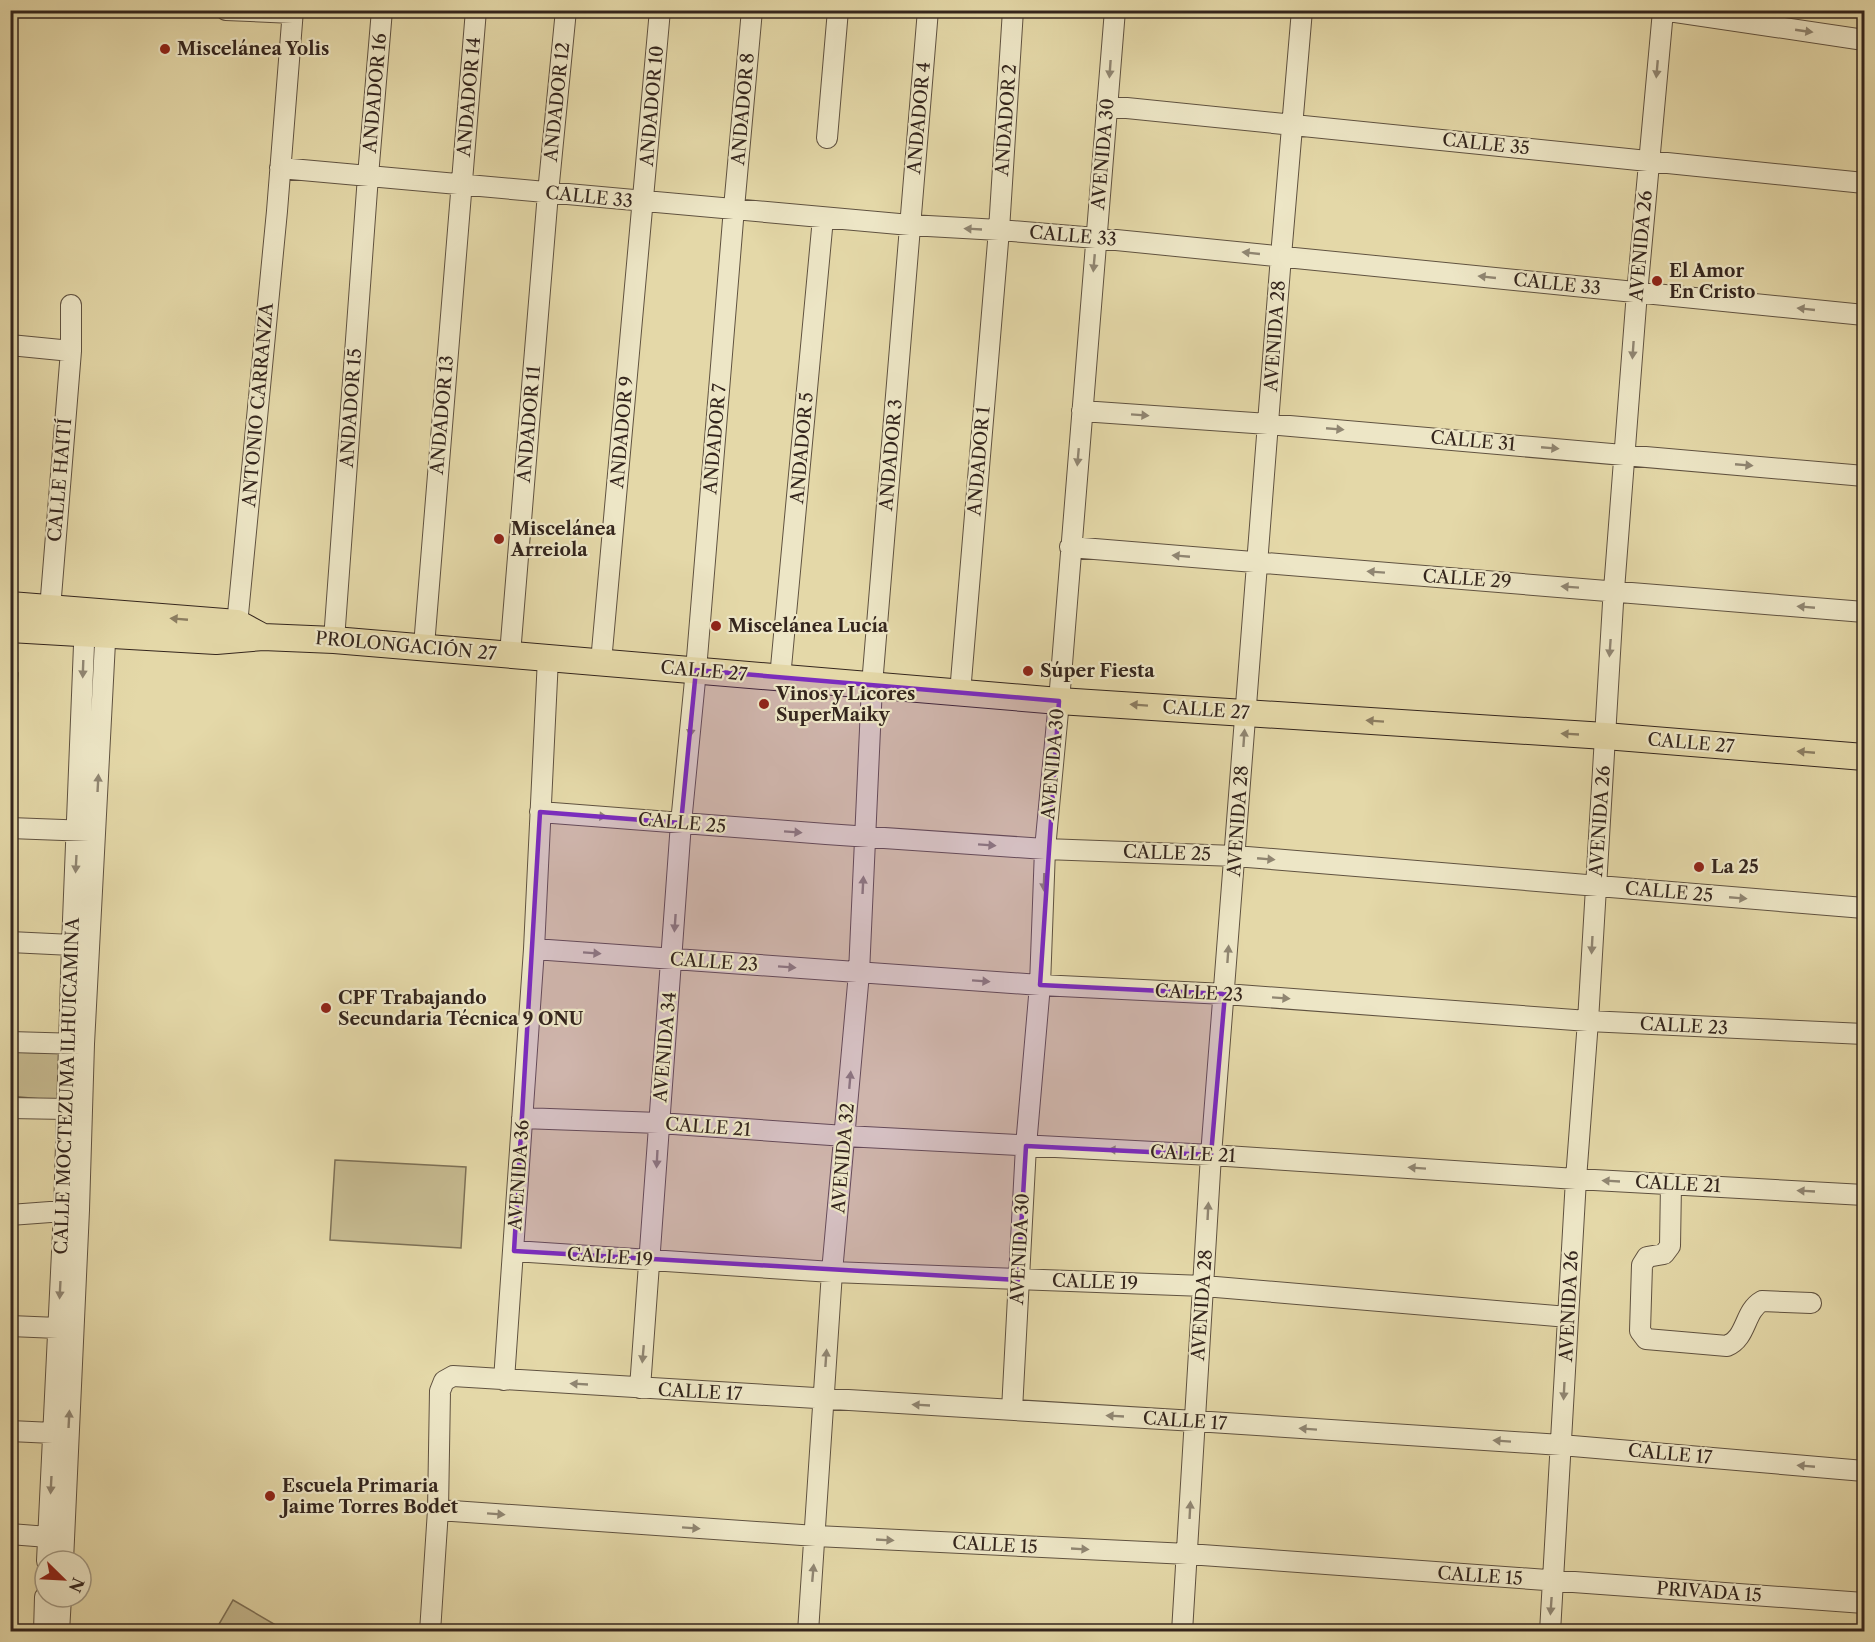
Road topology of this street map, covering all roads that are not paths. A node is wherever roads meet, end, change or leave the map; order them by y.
1 (226, 10) edge
2 (382, 10) edge
3 (476, 10) edge
4 (566, 10) edge
5 (660, 10) edge
6 (752, 10) edge
7 (838, 10) edge
8 (928, 10) edge
9 (1013, 10) edge
10 (1115, 10) edge
11 (1302, 10) edge
12 (1662, 10) edge
13 (293, 12) edge
14 (1864, 40) edge
15 (1107, 106) junction
16 (1293, 124) junction
17 (827, 138) dead end
18 (1649, 160) junction
19 (280, 168) junction
20 (368, 176) junction
21 (1864, 183) edge
22 (461, 184) junction
23 (548, 193) junction
24 (643, 202) junction
25 (734, 208) junction
26 (823, 218) junction
27 (910, 225) junction
28 (999, 230) junction
29 (1096, 238) junction
30 (1281, 256) junction
31 (1637, 292) junction
32 (71, 305) dead end
33 (1864, 315) edge
34 (10, 345) edge
35 (71, 351) junction
36 (1082, 411) junction
37 (1268, 424) junction
38 (1624, 454) junction
39 (1864, 476) edge
40 (1070, 547) junction
41 (1258, 563) junction
42 (1614, 590) junction
43 (10, 605) edge
44 (50, 609) junction
45 (1864, 612) edge
46 (95, 623) junction
47 (10, 629) edge
48 (237, 632) junction
49 (334, 640) junction
50 (424, 646) junction
51 (510, 654) junction
52 (548, 658) junction
53 (601, 662) junction
54 (696, 670) junction
55 (780, 678) junction
56 (872, 685) junction
57 (960, 693) junction
58 (1059, 700) junction
59 (1246, 712) junction
60 (1605, 736) junction
61 (1864, 757) edge
62 (540, 812) junction
63 (681, 823) junction
64 (10, 828) edge
65 (86, 831) junction
66 (866, 836) junction
67 (1045, 849) junction
68 (1235, 856) junction
69 (1596, 886) junction
70 (1864, 908) edge
71 (10, 942) edge
72 (72, 945) junction
73 (534, 949) junction
74 (672, 959) junction
75 (859, 972) junction
76 (1040, 986) junction
77 (1225, 994) junction
78 (1588, 1021) junction
79 (1864, 1034) edge
80 (10, 1042) edge
81 (76, 1044) junction
82 (10, 1108) edge
83 (67, 1109) junction
84 (522, 1119) junction
85 (659, 1123) junction
86 (845, 1136) junction
87 (1026, 1146) junction
88 (1211, 1155) junction
89 (1576, 1179) junction
90 (1671, 1184) junction
91 (1864, 1195) edge
92 (71, 1210) junction
93 (10, 1215) edge
94 (514, 1251) junction
95 (651, 1260) junction
96 (832, 1272) junction
97 (1018, 1280) junction
98 (1204, 1286) junction
99 (1811, 1303) dead end
100 (1568, 1317) junction
101 (10, 1326) edge
102 (58, 1328) junction
103 (504, 1380) junction
104 (640, 1388) junction
105 (824, 1399) junction
106 (1012, 1410) junction
107 (1195, 1421) junction
108 (10, 1431) edge
109 (53, 1433) junction
110 (1561, 1445) junction
111 (1864, 1471) edge
112 (438, 1510) junction
113 (10, 1534) edge
114 (816, 1536) junction
115 (48, 1537) junction
116 (48, 1549) edge
117 (63, 1549) edge
118 (1188, 1554) junction
119 (1553, 1581) junction
120 (1864, 1603) edge
121 (45, 1609) edge
122 (60, 1609) edge
123 (44, 1632) edge
124 (59, 1632) edge
125 (430, 1632) edge
126 (808, 1632) edge
127 (1182, 1632) edge
128 (1550, 1632) edge

1 - 13 street
2 - 20 street, ANDADOR 16
3 - 22 street, ANDADOR 14
4 - 23 street, ANDADOR 12
5 - 24 street, ANDADOR 10
6 - 25 street, ANDADOR 8
7 - 17 street
8 - 27 street, ANDADOR 4
9 - 28 street, ANDADOR 2
10 -> 15 street, AVENIDA 30
11 - 16 street, AVENIDA 28
12 -> 14 street
12 -> 18 street, AVENIDA 26
13 - 19 street, ANTONIO CARRANZA
15 - 16 street, CALLE 35
15 - 29 street, AVENIDA 30
16 - 18 street, CALLE 35
16 - 30 street, AVENIDA 28
18 - 21 street, CALLE 35
18 - 31 street, AVENIDA 26
19 - 20 street, CALLE 33
19 - 48 street, ANTONIO CARRANZA
20 - 22 street, CALLE 33
20 - 49 street, ANDADOR 15
22 - 23 street, CALLE 33
22 - 50 street, ANDADOR 13
23 - 24 street, CALLE 33
23 - 51 street, ANDADOR 11
24 - 25 street, CALLE 33
24 - 53 street, ANDADOR 9
25 - 26 street, CALLE 33
25 - 54 street, ANDADOR 7
26 - 27 street, CALLE 33
26 - 55 street, ANDADOR 5
28 -> 27 street, CALLE 33
27 - 56 street, ANDADOR 3
28 - 29 street, CALLE 33
28 - 57 street, ANDADOR 1
30 -> 29 street, CALLE 33
29 -> 36 street, AVENIDA 30
31 -> 30 street, CALLE 33
30 - 37 street, AVENIDA 28
33 -> 31 street, CALLE 33
31 -> 38 street, AVENIDA 26
32 - 35 street, CALLE HAITÍ
34 - 35 street
35 - 44 street, CALLE HAITÍ
36 -> 37 street, CALLE 31
36 -> 40 street, AVENIDA 30
37 -> 38 street, CALLE 31
37 - 41 street, AVENIDA 28
38 -> 39 street, CALLE 31
38 - 42 street, AVENIDA 26
41 -> 40 street, CALLE 29
40 - 58 street, AVENIDA 30
42 -> 41 street, CALLE 29
41 - 59 street, AVENIDA 28
45 -> 42 street, CALLE 29
42 -> 60 street, AVENIDA 26
43 - 44 main road, PROLONGACIÓN 27
44 - 46 main road, PROLONGACIÓN 27
46 - 47 main road, PROLONGACIÓN 27
46 - 48 main road, PROLONGACIÓN 27
46 - 65 street, CALLE MOCTEZUMA ILHUICAMINA
48 - 49 main road, PROLONGACIÓN 27
49 - 50 main road, PROLONGACIÓN 27
50 - 51 main road, PROLONGACIÓN 27
51 - 52 main road, PROLONGACIÓN 27
52 - 53 main road, CALLE 27
52 - 62 street, AVENIDA 36
53 - 54 main road, CALLE 27
54 - 55 main road, CALLE 27
54 -> 63 street, AVENIDA 34
55 - 56 main road, CALLE 27
56 - 57 main road, CALLE 27
56 - 66 street, AVENIDA 32
57 - 58 main road, CALLE 27
59 -> 58 main road, CALLE 27
58 - 67 street, AVENIDA 30
60 -> 59 main road, CALLE 27
68 -> 59 street, AVENIDA 28
61 -> 60 main road, CALLE 27
60 - 69 street, AVENIDA 26
62 -> 63 street, CALLE 25
62 - 73 street, AVENIDA 36
63 -> 66 street, CALLE 25
63 -> 74 street, AVENIDA 34
64 - 65 street
65 -> 72 street, CALLE MOCTEZUMA ILHUICAMINA
65 - 81 street, CALLE MOCTEZUMA ILHUICAMINA
66 -> 67 street, CALLE 25
75 -> 66 street, AVENIDA 32
67 - 68 street, CALLE 25
67 -> 76 street, AVENIDA 30
68 -> 69 street, CALLE 25
77 -> 68 street, AVENIDA 28
69 -> 70 street, CALLE 25
69 -> 78 street, AVENIDA 26
71 - 72 street
72 - 81 street, CALLE MOCTEZUMA ILHUICAMINA
73 -> 74 street, CALLE 23
73 - 84 street, AVENIDA 36
74 -> 75 street, CALLE 23
74 - 85 street, AVENIDA 34
75 -> 76 street, CALLE 23
86 -> 75 street, AVENIDA 32
76 - 77 street, CALLE 23
76 - 87 street, AVENIDA 30
77 -> 78 street, CALLE 23
77 - 88 street, AVENIDA 28
78 - 79 street, CALLE 23
78 - 89 street, AVENIDA 26
80 - 81 street
81 - 83 street, CALLE MOCTEZUMA ILHUICAMINA
81 - 92 street, CALLE MOCTEZUMA ILHUICAMINA
82 - 83 street
83 - 92 street, CALLE MOCTEZUMA ILHUICAMINA
84 - 85 street, CALLE 21
84 - 94 street, AVENIDA 36
85 - 86 street, CALLE 21
85 -> 95 street, AVENIDA 34
86 - 87 street, CALLE 21
86 - 96 street, AVENIDA 32
88 -> 87 street, CALLE 21
87 - 97 street, AVENIDA 30
89 -> 88 street, CALLE 21
98 -> 88 street, AVENIDA 28
90 -> 89 street, CALLE 21
89 - 100 street, AVENIDA 26
91 -> 90 street, CALLE 21
90 - 99 street
92 - 93 street
92 -> 102 street, CALLE MOCTEZUMA ILHUICAMINA
117 -> 92 street, CALLE MOCTEZUMA ILHUICAMINA
94 - 95 street, CALLE 19
94 - 103 street, AVENIDA 36
95 - 96 street, CALLE 19
95 -> 104 street, AVENIDA 34
96 - 97 street, CALLE 19
105 -> 96 street, AVENIDA 32
97 - 98 street, CALLE 19
97 - 106 street, AVENIDA 30
98 - 100 street, CALLE 19
98 - 107 street, AVENIDA 28
100 -> 110 street, AVENIDA 26
101 - 102 street
102 - 109 street, CALLE MOCTEZUMA ILHUICAMINA
104 -> 103 street, CALLE 17
103 - 112 street
104 - 105 street, CALLE 17
106 -> 105 street, CALLE 17
105 - 114 street, AVENIDA 32
107 -> 106 street, CALLE 17
110 -> 107 street, CALLE 17
118 -> 107 street, AVENIDA 28
108 - 109 street
109 -> 115 street, CALLE MOCTEZUMA ILHUICAMINA
111 -> 110 street, CALLE 17
110 - 119 street, AVENIDA 26
112 -> 114 street, CALLE 15
112 - 125 street
113 - 115 street
114 -> 118 street, CALLE 15
126 -> 114 street, AVENIDA 32
115 - 116 street, CALLE MOCTEZUMA ILHUICAMINA
118 - 119 street, CALLE 15
118 - 127 street, AVENIDA 28
119 - 120 street, PRIVADA 15
119 -> 128 street, AVENIDA 26
121 - 123 street
122 - 124 street

